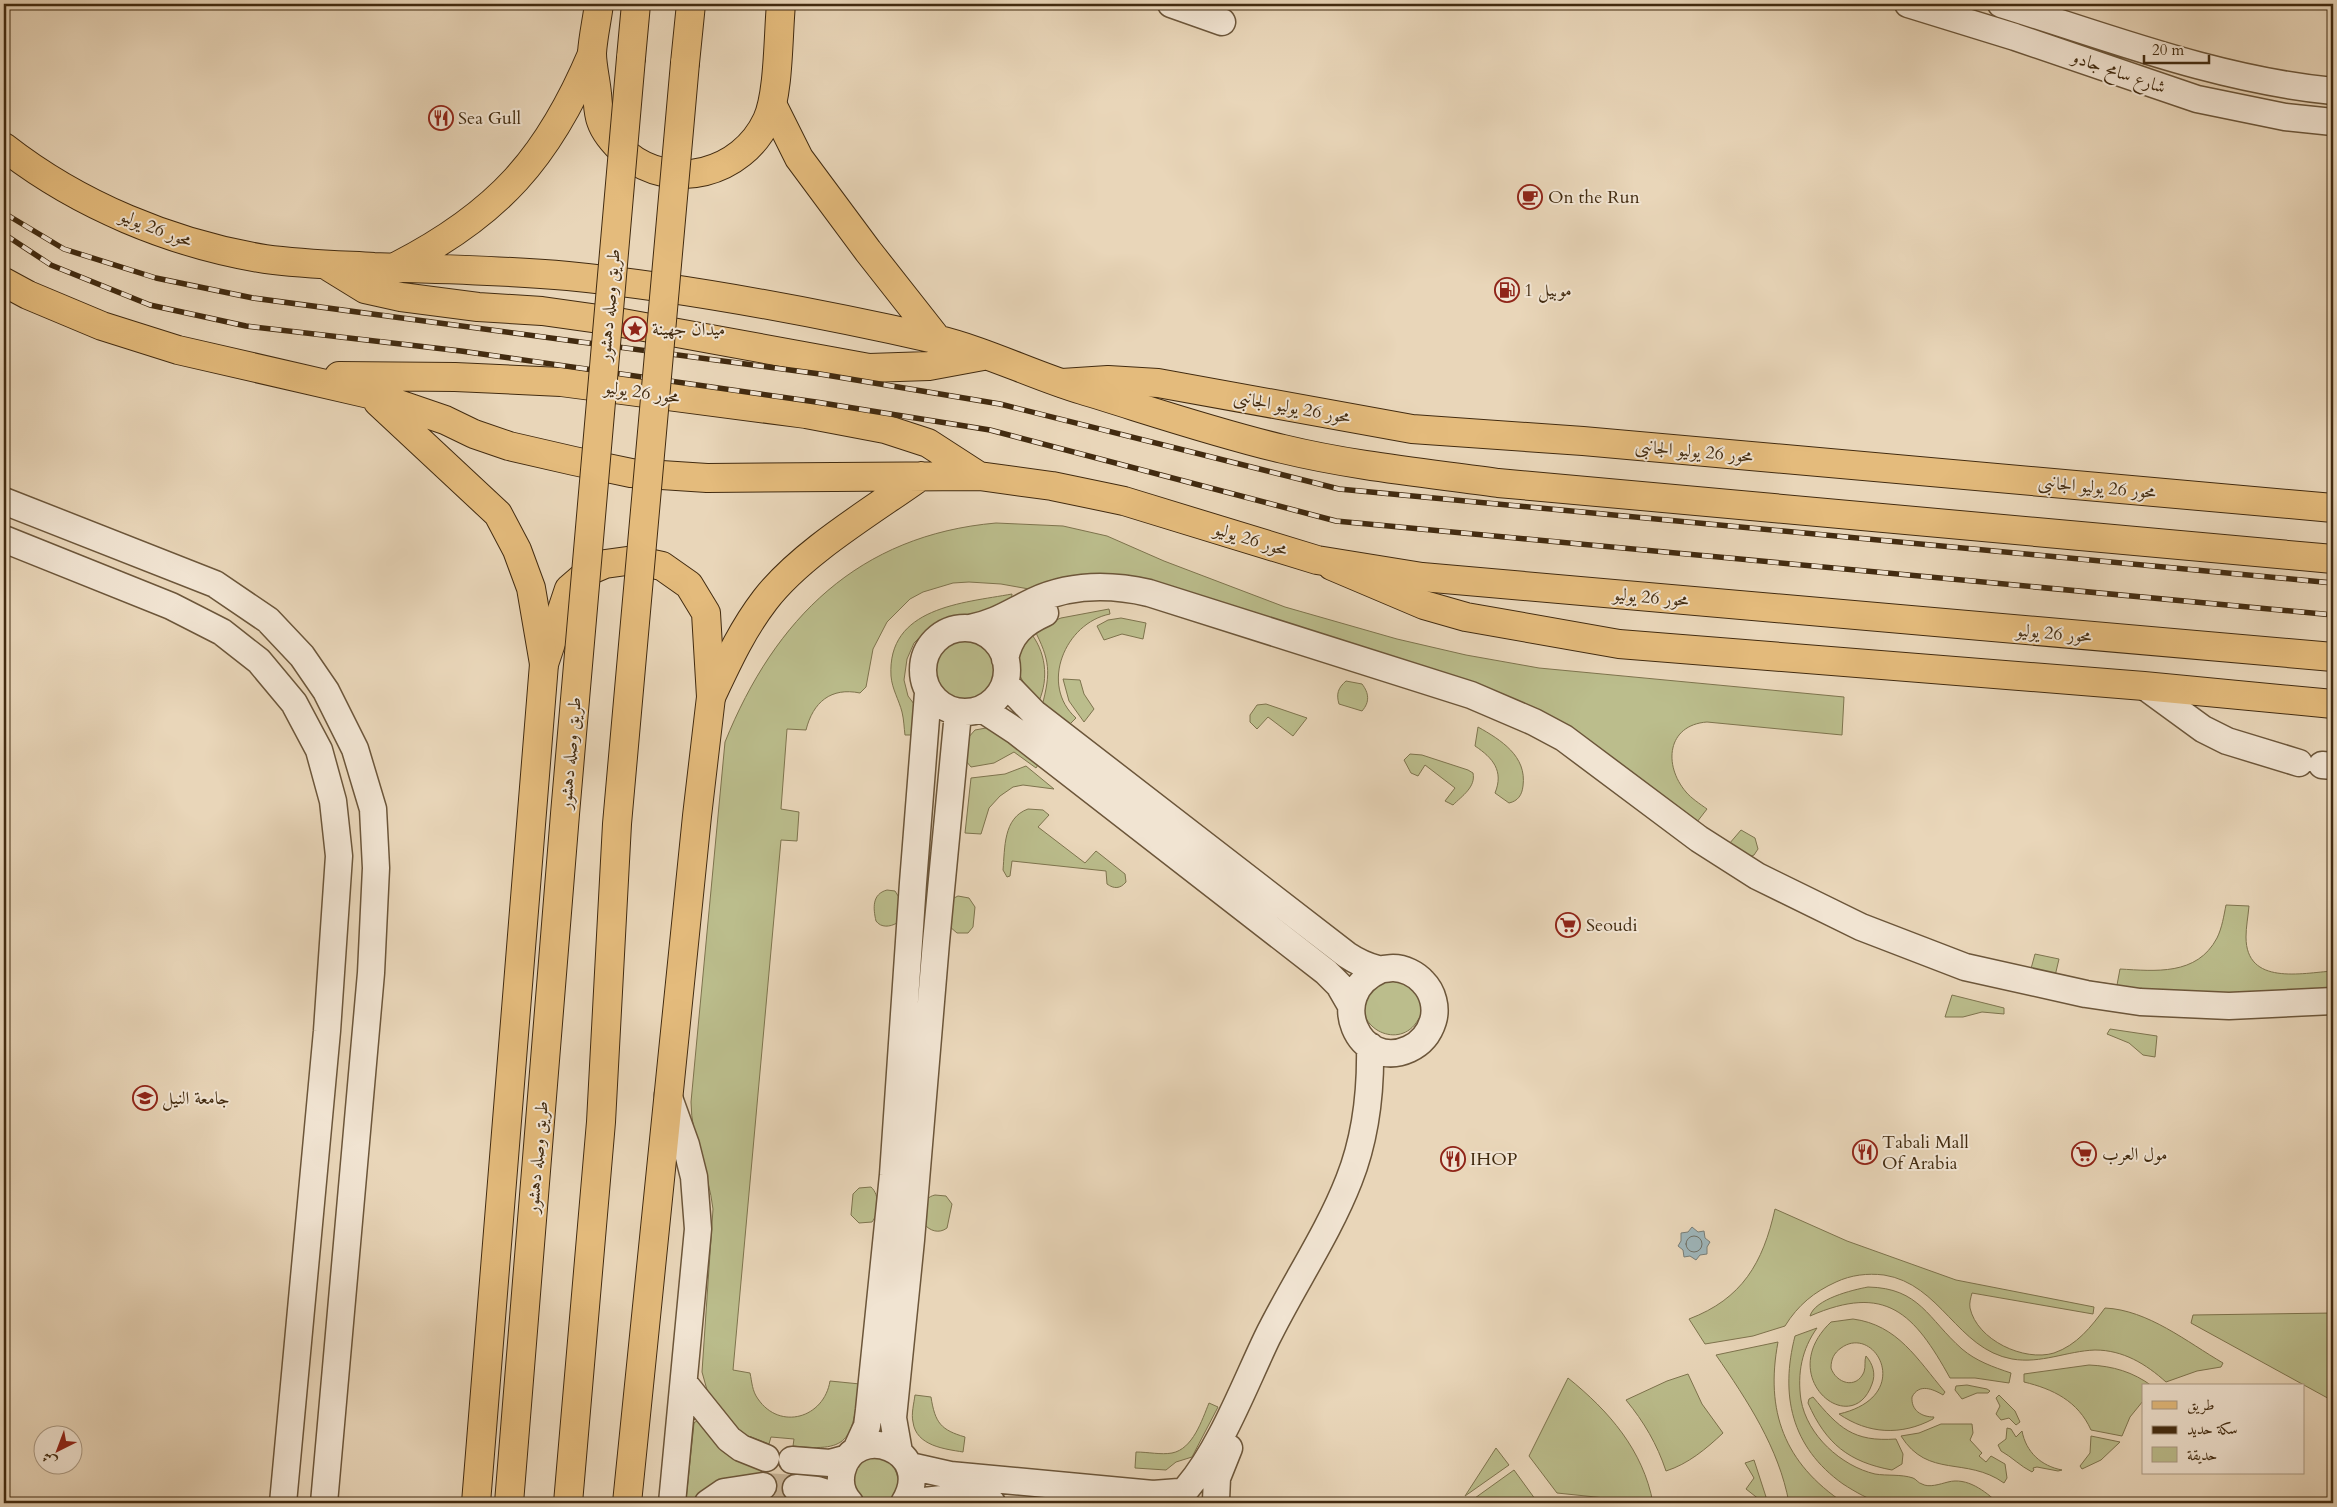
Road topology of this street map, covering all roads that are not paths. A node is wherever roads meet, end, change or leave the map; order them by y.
1 (598, 4) edge
2 (636, 4) edge
3 (691, 4) edge
4 (781, 4) edge
5 (1171, 4) edge
6 (1908, 4) edge
7 (2001, 4) edge
8 (2028, 8) edge
9 (1222, 22) dead end
10 (2015, 37) junction
11 (592, 54) junction
12 (2174, 58) junction
13 (2166, 88) junction
14 (2333, 91) edge
15 (772, 106) junction
16 (2333, 122) edge
17 (4, 146) edge
18 (325, 265) junction
19 (396, 267) junction
20 (4, 282) edge
21 (938, 340) junction
22 (990, 355) junction
23 (290, 376) junction
24 (1057, 383) junction
25 (369, 394) junction
26 (921, 476) junction
27 (979, 476) junction
28 (4, 501) edge
29 (2333, 508) edge
30 (4, 539) edge
31 (2333, 559) edge
32 (1317, 560) junction
33 (970, 628) junction
34 (2333, 657) edge
35 (544, 664) junction
36 (1005, 671) junction
37 (2144, 686) junction
38 (928, 693) junction
39 (711, 697) junction
40 (2333, 704) edge
41 (970, 711) junction
42 (2318, 765) edge
43 (1380, 970) junction
44 (2333, 1000) edge
45 (1350, 1004) junction
46 (2333, 1015) edge
47 (1381, 1049) junction
48 (668, 1095) junction
49 (684, 1383) junction
50 (852, 1454) junction
51 (766, 1458) tunnel mouth
52 (904, 1459) junction
53 (792, 1460) tunnel mouth
54 (763, 1486) tunnel mouth
55 (796, 1488) tunnel mouth
56 (1180, 1494) edge
57 (848, 1501) edge
58 (1216, 1502) edge
59 (283, 1503) edge
60 (324, 1503) edge
61 (476, 1503) edge
62 (509, 1503) edge
63 (568, 1503) edge
64 (627, 1503) edge
65 (672, 1503) edge
66 (708, 1503) edge
67 (905, 1503) edge
68 (992, 1503) edge

1 - 11 main road
2 - 62 main road, طريق وصله دهشور, bridge
3 - 63 main road, bridge
4 - 15 main road
5 - 9 street
6 - 10 street, شارع سامح جادو
7 - 8 street, شارع سامح جادو
8 - 10 street
8 - 12 street, شارع سامح جادو
10 - 13 street, شارع سامح جادو
11 - 15 main road
11 - 19 main road
12 - 13 street
12 - 14 street, شارع سامح جادو
13 - 16 street, شارع سامح جادو
15 - 21 main road
17 - 18 main road, محور 26 يوليو
18 - 19 main road, محور 26 يوليو
18 - 22 main road, محور 26 يوليو
19 - 21 main road, محور 26 يوليو
20 - 23 main road, محور 26 يوليو
21 - 22 main road, محور 26 يوليو
22 - 24 main road, محور 26 يوليو
23 - 25 main road, محور 26 يوليو
23 - 27 main road, محور 26 يوليو
24 - 29 main road, محور 26 يوليو الجانبى
24 - 31 main road, محور 26 يوليو
25 - 26 main road, محور 26 يوليو
25 - 35 main road
26 - 27 main road, محور 26 يوليو
26 - 39 main road
27 - 32 main road, محور 26 يوليو
28 - 60 street
30 - 59 street
32 - 34 main road, محور 26 يوليو
32 - 37 main road
33 - 36 street
33 - 38 street
33 - 44 street
35 - 39 main road
35 - 61 main road
36 - 41 street
36 - 43 street
36 - 46 street
37 - 40 main road
37 - 42 street
38 - 41 street
38 - 50 street
39 - 48 main road
41 - 45 street
41 - 52 street
43 - 45 street
43 - 47 street
45 - 47 street
47 - 56 street
47 - 58 street
48 - 49 street
48 - 64 main road
49 - 51 street
49 - 65 street
50 - 52 street
50 - 53 street
50 - 57 street
52 - 56 street
52 - 67 street
54 - 66 street
55 - 57 street
56 - 58 street
67 - 68 street

